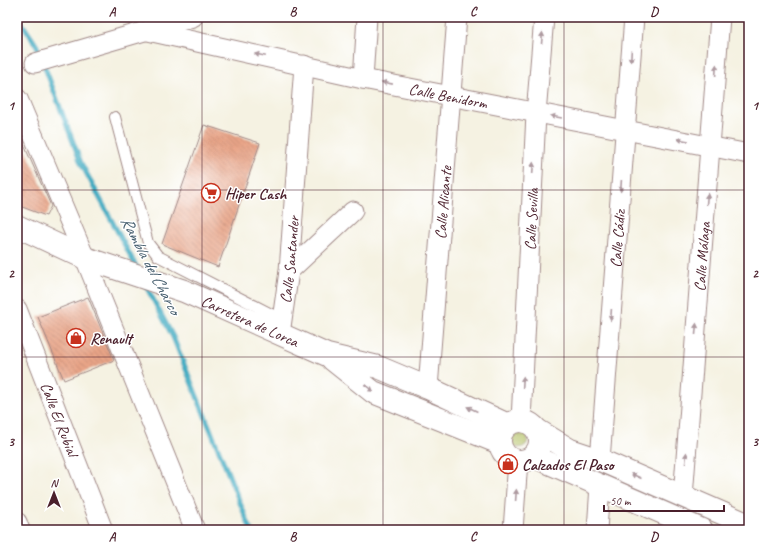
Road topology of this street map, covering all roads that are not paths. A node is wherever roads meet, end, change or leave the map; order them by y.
1 (193, 17) edge
2 (367, 17) edge
3 (457, 17) edge
4 (544, 17) edge
5 (634, 17) edge
6 (720, 17) edge
7 (148, 31) junction
8 (35, 63) dead end
9 (304, 65) junction
10 (363, 78) junction
11 (452, 96) junction
12 (18, 99) dead end
13 (536, 114) junction
14 (115, 117) dead end
15 (626, 129) junction
16 (711, 146) junction
17 (749, 154) edge
18 (353, 211) dead end
19 (18, 228) edge
20 (91, 260) junction
21 (288, 270) junction
22 (17, 309) edge
23 (281, 326) junction
24 (327, 355) junction
25 (428, 388) junction
26 (516, 430) junction
27 (526, 458) junction
28 (600, 460) junction
29 (600, 486) junction
30 (683, 497) junction
31 (17, 522) edge
32 (749, 525) edge
33 (682, 526) edge
34 (20, 530) edge
35 (103, 530) edge
36 (195, 530) edge
37 (514, 530) edge
38 (597, 530) edge
39 (702, 530) edge

1 - 7 street
2 - 10 street
3 - 11 street, Calle Alicante
13 -> 4 street, Calle Sevilla
5 -> 15 street, Calle Cádiz
16 -> 6 street, Calle Málaga
7 - 8 street
9 -> 7 street, Calle Benidorm
9 - 10 street, Calle Benidorm
9 - 21 street, Calle Santander
11 -> 10 street, Calle Benidorm
11 - 13 street, Calle Benidorm
11 - 25 street, Calle Alicante
12 - 20 street
15 -> 13 street, Calle Benidorm
26 -> 13 street, Calle Sevilla
14 - 23 lane
16 -> 15 street, Calle Benidorm
15 -> 28 street, Calle Cádiz
16 - 17 street, Calle Benidorm
30 -> 16 street, Calle Málaga
18 - 21 street
19 - 20 main road, Carretera de Lorca
20 - 23 main road, Carretera de Lorca
20 - 36 street
21 - 23 street, Calle Santander
22 - 35 street, Calle El Rubial
23 - 24 main road, Carretera de Lorca
24 - 25 main road, Carretera de Lorca
24 -> 26 main road, Carretera de Lorca
26 -> 25 main road, Carretera de Lorca
26 - 27 main road
26 - 27 main road
26 - 28 main road, Carretera de Lorca
27 - 29 main road
37 -> 27 street
30 -> 28 main road, Carretera de Lorca
29 - 33 main road
29 - 38 street
30 - 32 main road, Carretera de Lorca
31 - 34 street
33 - 39 main road

